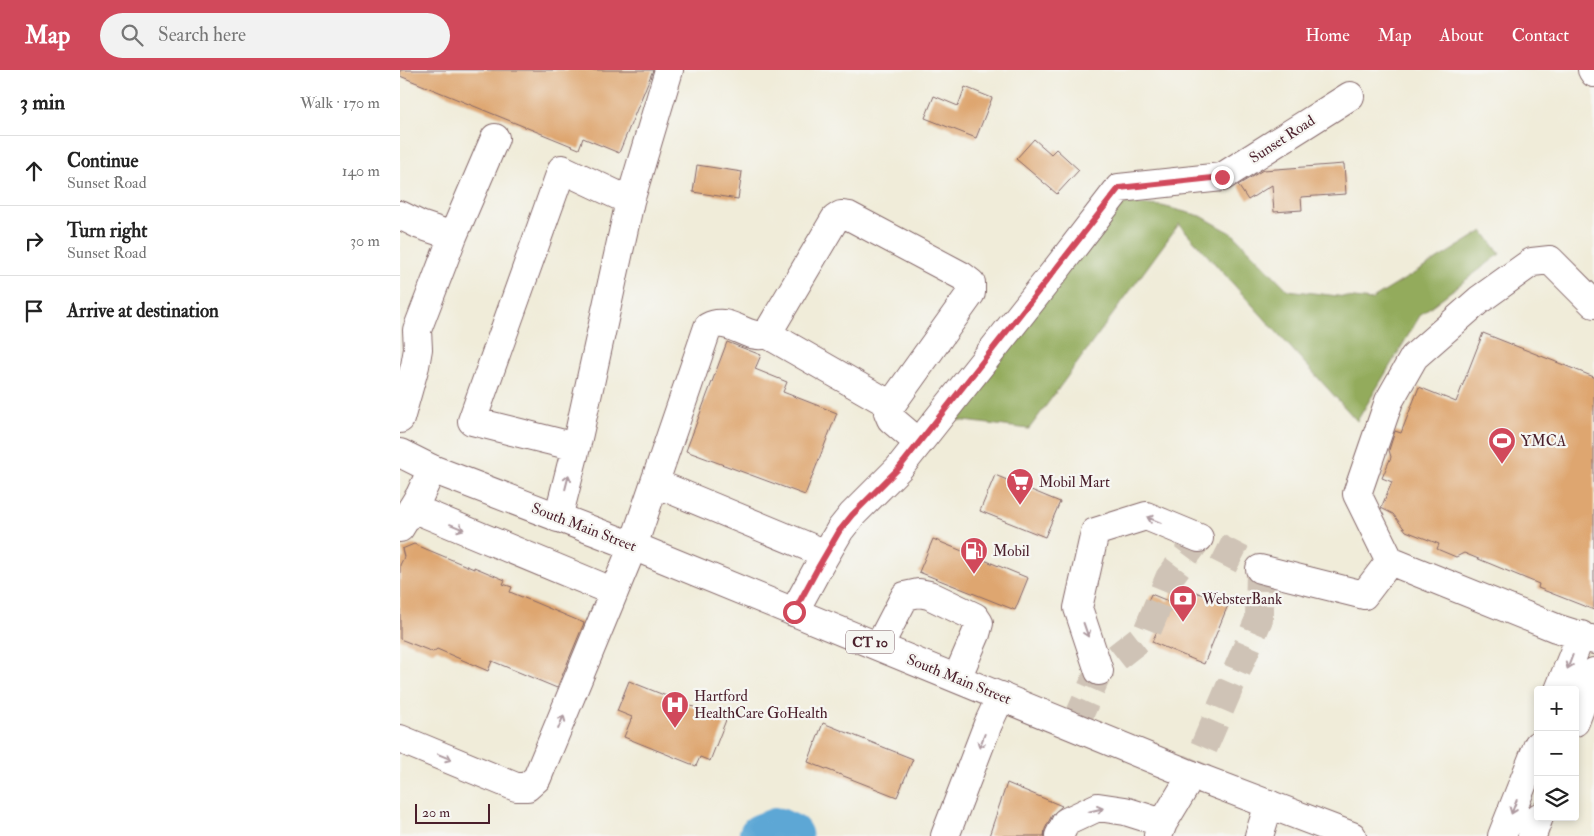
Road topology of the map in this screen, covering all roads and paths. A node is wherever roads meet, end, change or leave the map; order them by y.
1 (669, 70) edge
2 (1350, 96) dead end
3 (495, 138) dead end
4 (630, 201) junction
5 (400, 215) edge
6 (453, 236) junction
7 (1594, 304) edge
8 (767, 334) junction
9 (408, 339) edge
10 (891, 405) junction
11 (400, 419) edge
12 (919, 443) junction
13 (576, 447) junction
14 (400, 453) edge
15 (432, 469) junction
16 (655, 483) junction
17 (406, 518) edge
18 (558, 518) junction
19 (1199, 538) dead end
20 (633, 546) junction
21 (826, 554) junction
22 (1390, 561) junction
23 (1260, 569) dead end
24 (614, 592) junction
25 (794, 612) junction
26 (1587, 638) edge
27 (879, 646) junction
28 (1099, 671) dead end
29 (1594, 672) edge
30 (957, 678) junction
31 (1561, 686) edge
32 (1001, 696) junction
33 (1579, 711) edge
34 (400, 738) edge
35 (1534, 755) edge
36 (1192, 775) junction
37 (1270, 804) junction
38 (1538, 821) edge
39 (1161, 830) edge
40 (945, 836) edge
41 (1059, 836) edge
42 (1259, 836) edge
43 (1352, 836) edge
44 (1502, 836) edge
45 (1532, 836) edge

1 - 4 main road
2 - 12 main road, Sunset Road
3 - 6 main road
4 - 13 main road
4 - 13 main road
5 - 6 main road
6 - 9 main road
7 - 22 main road
8 - 10 main road
8 - 10 main road
8 - 16 main road
9 - 11 main road
10 - 12 main road
12 - 21 main road, Sunset Road
18 -> 13 main road
14 - 15 main road, South Main Street / CT 10
15 - 17 main road
15 - 18 main road, South Main Street / CT 10
16 - 20 main road
16 - 21 main road
17 -> 24 main road
18 - 20 main road, South Main Street / CT 10
19 -> 28 main road
20 - 24 main road
20 - 25 main road, South Main Street / CT 10
21 - 25 main road, Sunset Road
22 - 23 main road
22 - 26 main road
34 -> 24 main road
25 - 27 main road, South Main Street / CT 10
26 -> 31 main road
27 - 30 main road, South Main Street / CT 10
27 - 30 main road
29 - 33 main road
30 - 32 main road, South Main Street / CT 10
32 - 36 main road, South Main Street / CT 10
32 -> 40 main road
35 -> 44 main road
36 - 37 main road, South Main Street / CT 10
36 - 39 main road
37 - 42 main road
37 - 43 main road, South Main Street / CT 10
38 - 45 main road
41 -> 39 main road

